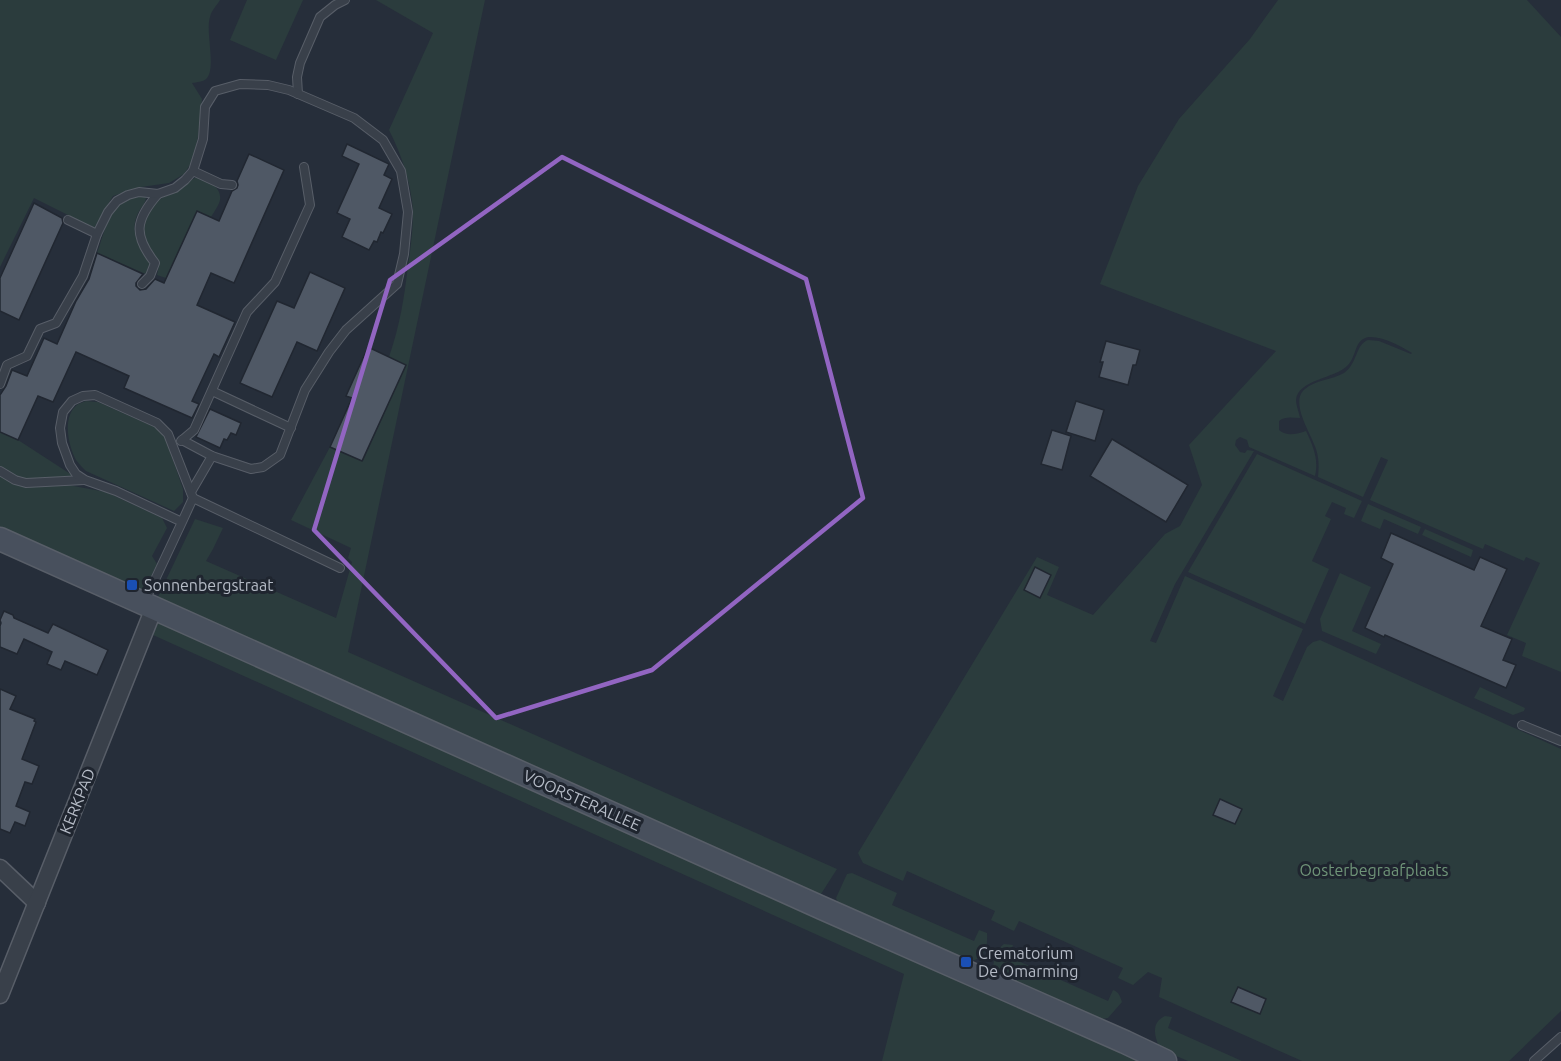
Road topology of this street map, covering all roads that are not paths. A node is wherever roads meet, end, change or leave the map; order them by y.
1 (345, 0) edge
2 (298, 94) junction
3 (304, 167) dead end
4 (193, 171) junction
5 (232, 184) dead end
6 (158, 194) junction
7 (68, 220) dead end
8 (97, 234) junction
9 (142, 284) dead end
10 (0, 384) edge
11 (212, 391) junction
12 (291, 428) junction
13 (182, 440) junction
14 (173, 447) junction
15 (212, 456) junction
16 (0, 471) edge
17 (85, 480) junction
18 (192, 495) junction
19 (182, 522) junction
20 (0, 538) edge
21 (340, 568) dead end
22 (149, 606) junction
23 (1522, 725) dead end
24 (1561, 741) edge
25 (0, 868) edge
26 (37, 903) junction
27 (0, 995) edge
28 (1561, 1037) edge
29 (1165, 1061) edge
30 (1534, 1061) edge

1 - 2 lane
2 - 4 lane
2 - 12 lane
3 - 11 lane
4 - 5 lane
4 - 6 lane
6 - 8 lane
6 - 9 lane
7 - 8 lane
8 - 10 lane
11 - 12 lane
11 - 13 lane
12 - 15 lane
13 - 14 lane
13 - 15 lane
14 - 17 lane
14 - 18 lane
15 - 18 lane
16 - 17 lane
17 - 19 lane
18 - 19 lane
18 - 21 lane
19 - 22 lane
20 - 22 main road, VOORSTERALLEE
22 - 26 street, KERKPAD
22 - 29 main road, VOORSTERALLEE
23 - 24 lane
25 - 26 street
26 - 27 street, KERKPAD
28 - 30 lane

